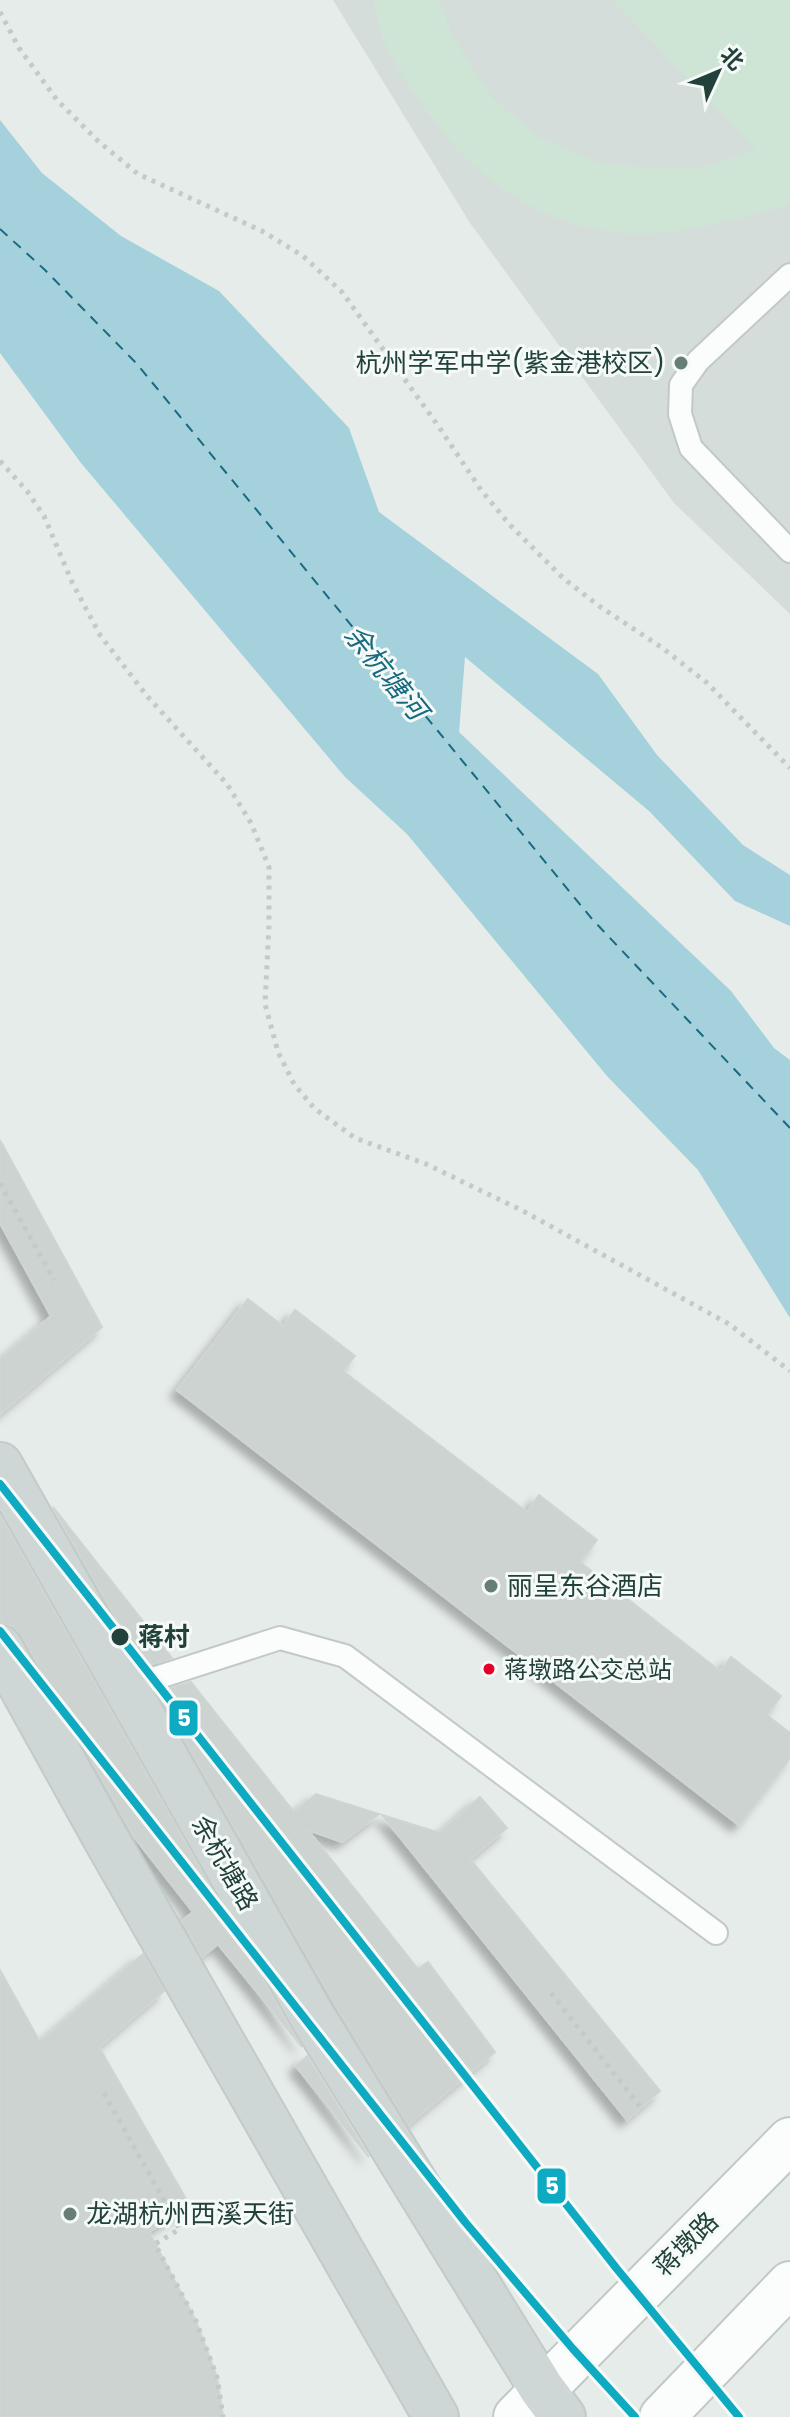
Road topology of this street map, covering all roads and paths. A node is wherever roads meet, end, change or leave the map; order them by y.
1 (0, 12) edge
2 (790, 275) edge
3 (0, 461) edge
4 (790, 551) edge
5 (790, 768) edge
6 (0, 1183) edge
7 (54, 1280) dead end
8 (790, 1371) edge
9 (0, 1465) edge
10 (0, 1648) edge
11 (125, 1688) junction
12 (716, 1933) dead end
13 (551, 1993) dead end
14 (104, 2093) dead end
15 (641, 2108) dead end
16 (790, 2140) edge
17 (790, 2284) edge
18 (540, 2408) edge
19 (223, 2417) edge
20 (436, 2417) edge
21 (662, 2417) edge

1 - 5 path
2 - 4 lane
3 - 8 path
6 - 7 path
9 - 11 main road, 余杭塘路
10 - 20 main road
11 - 12 lane
11 - 18 main road, 余杭塘路
13 - 15 path
14 - 19 path
16 - 18 main road, 蒋墩路
17 - 21 main road

